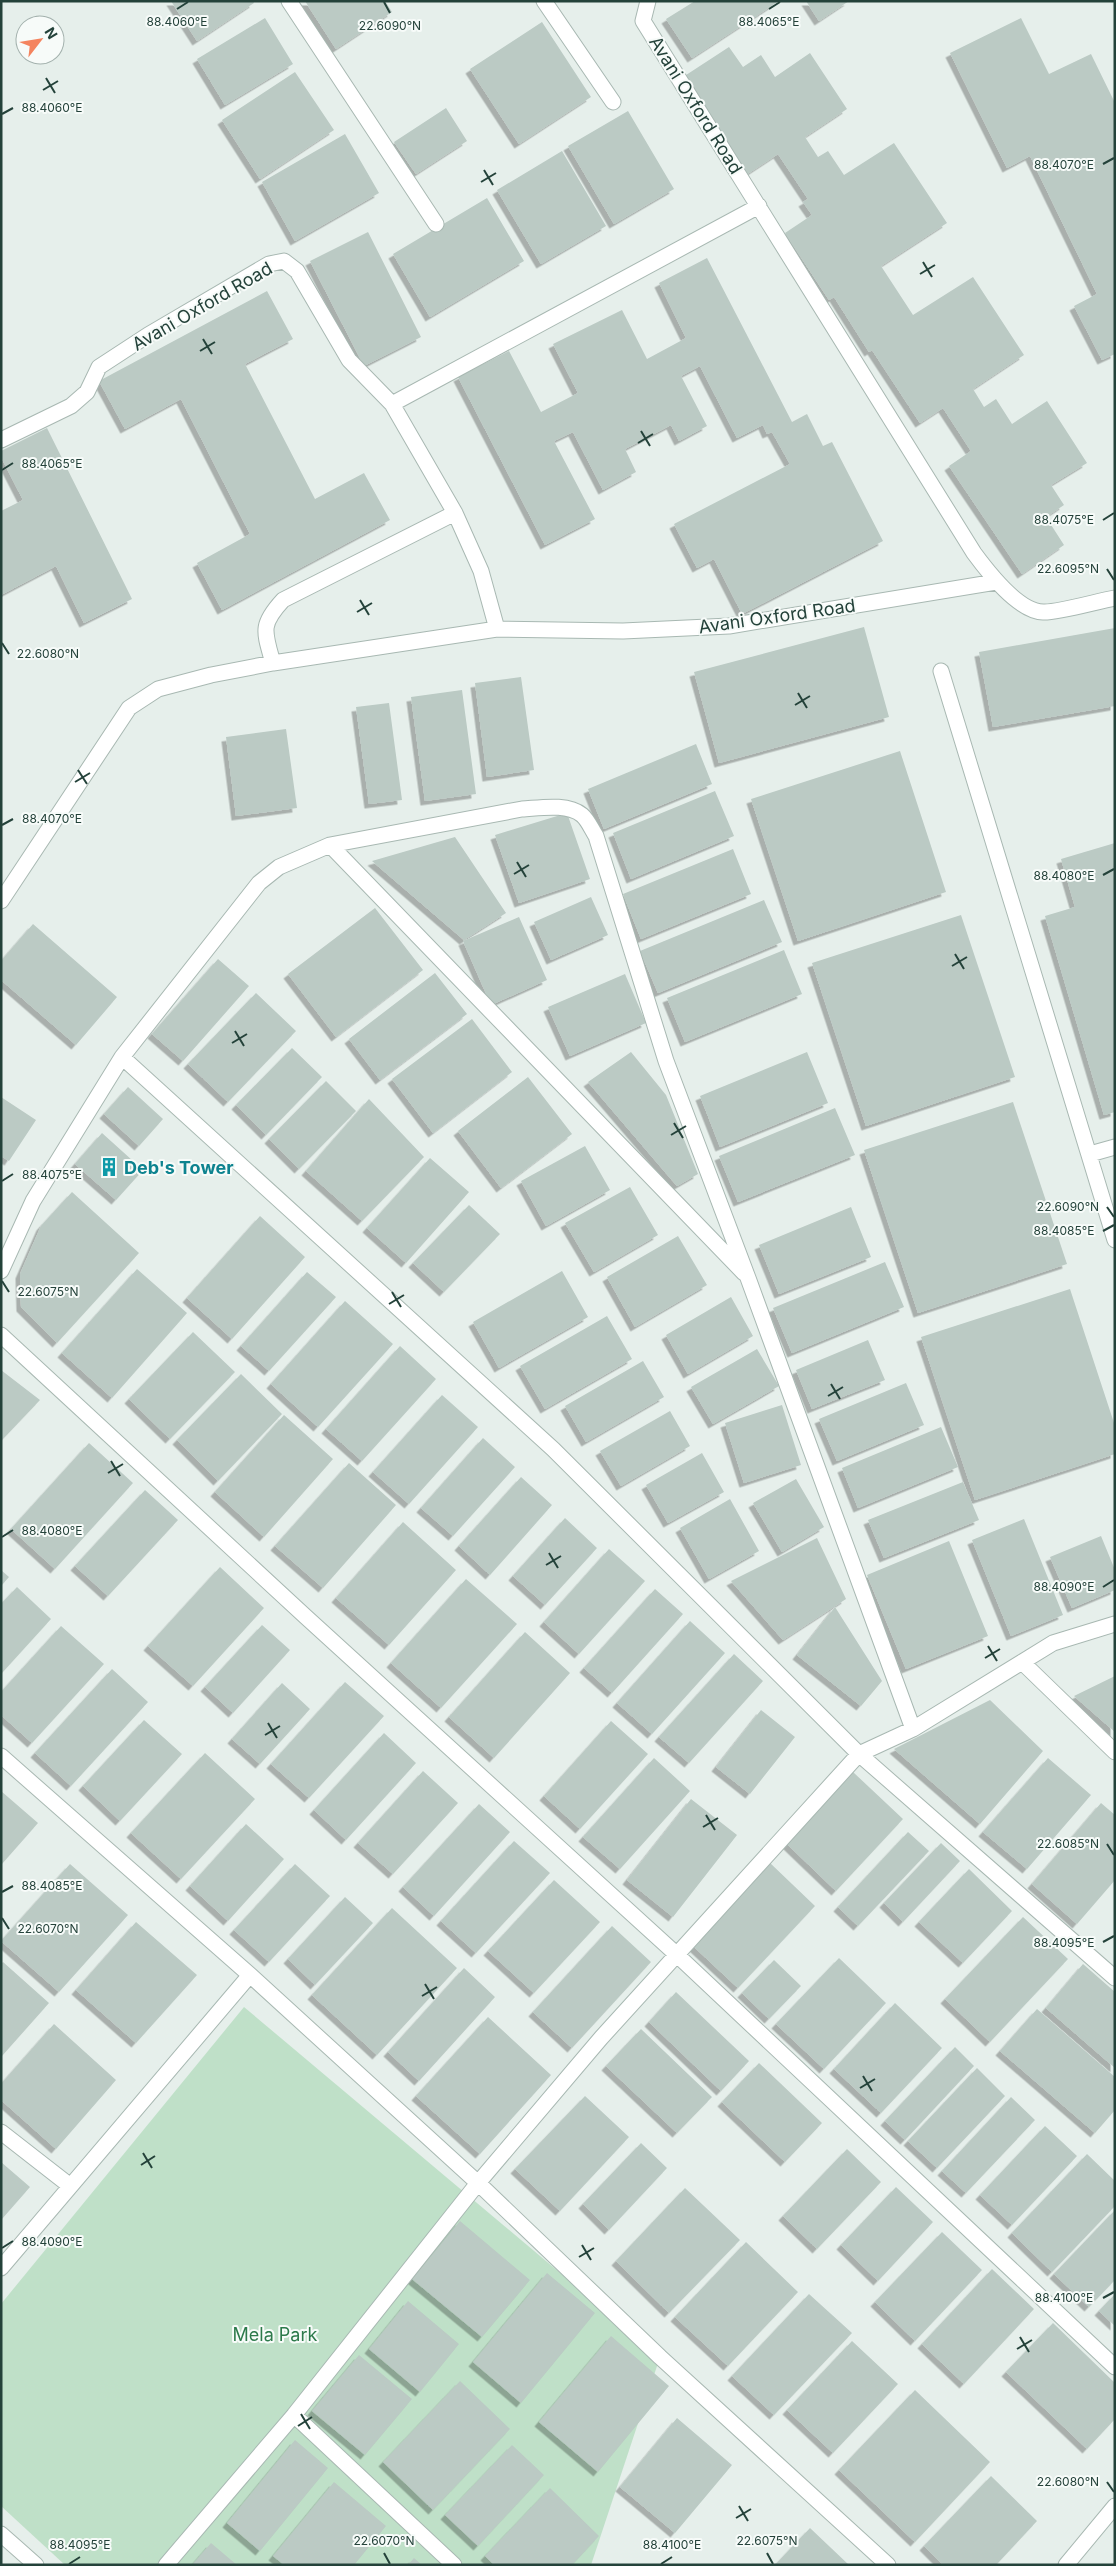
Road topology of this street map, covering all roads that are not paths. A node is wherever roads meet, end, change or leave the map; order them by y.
1 (289, 1) edge
2 (544, 1) edge
3 (648, 1) edge
4 (613, 102) dead end
5 (759, 206) junction
6 (436, 224) dead end
7 (392, 404) junction
8 (1, 440) edge
9 (455, 513) junction
10 (996, 582) junction
11 (1115, 598) edge
12 (497, 629) junction
13 (273, 663) junction
14 (941, 671) dead end
15 (330, 844) junction
16 (1, 901) edge
17 (122, 1057) junction
18 (1115, 1147) edge
19 (1090, 1154) junction
20 (1115, 1240) edge
21 (1, 1272) edge
22 (748, 1278) junction
23 (1, 1335) edge
24 (1115, 1624) edge
25 (1022, 1662) junction
26 (913, 1730) junction
27 (1115, 1752) edge
28 (859, 1754) junction
29 (1, 1756) edge
30 (676, 1954) junction
31 (250, 1975) junction
32 (1115, 1978) edge
33 (1, 2132) edge
34 (478, 2183) junction
35 (69, 2185) junction
36 (1, 2268) edge
37 (1115, 2367) edge
38 (294, 2415) junction
39 (1115, 2506) edge
40 (1, 2534) edge
41 (36, 2565) edge
42 (166, 2565) edge
43 (454, 2565) edge
44 (888, 2565) edge
45 (1066, 2565) edge

1 - 6 street
2 - 4 street
3 - 5 street, Avani Oxford Road
5 - 7 street
5 - 10 street, Avani Oxford Road
7 - 8 street, Avani Oxford Road
7 - 9 street, Avani Oxford Road
9 - 12 street, Avani Oxford Road
9 - 13 street
10 - 11 street, Avani Oxford Road
10 - 12 street, Avani Oxford Road
12 - 13 street, Avani Oxford Road
13 - 16 street, Avani Oxford Road
14 - 19 street
15 - 17 street
15 - 22 street
15 - 22 street
17 - 21 street
17 - 28 street
18 - 19 street
19 - 20 street
22 - 26 street
23 - 30 street
24 - 25 street
25 - 26 street
25 - 27 street
26 - 28 street
28 - 30 street
28 - 32 street
29 - 31 street
30 - 34 street
30 - 37 street
31 - 34 street
31 - 35 street
33 - 35 street
34 - 38 street
34 - 44 street
35 - 36 street
38 - 42 street
38 - 43 street
39 - 45 street
40 - 41 street

